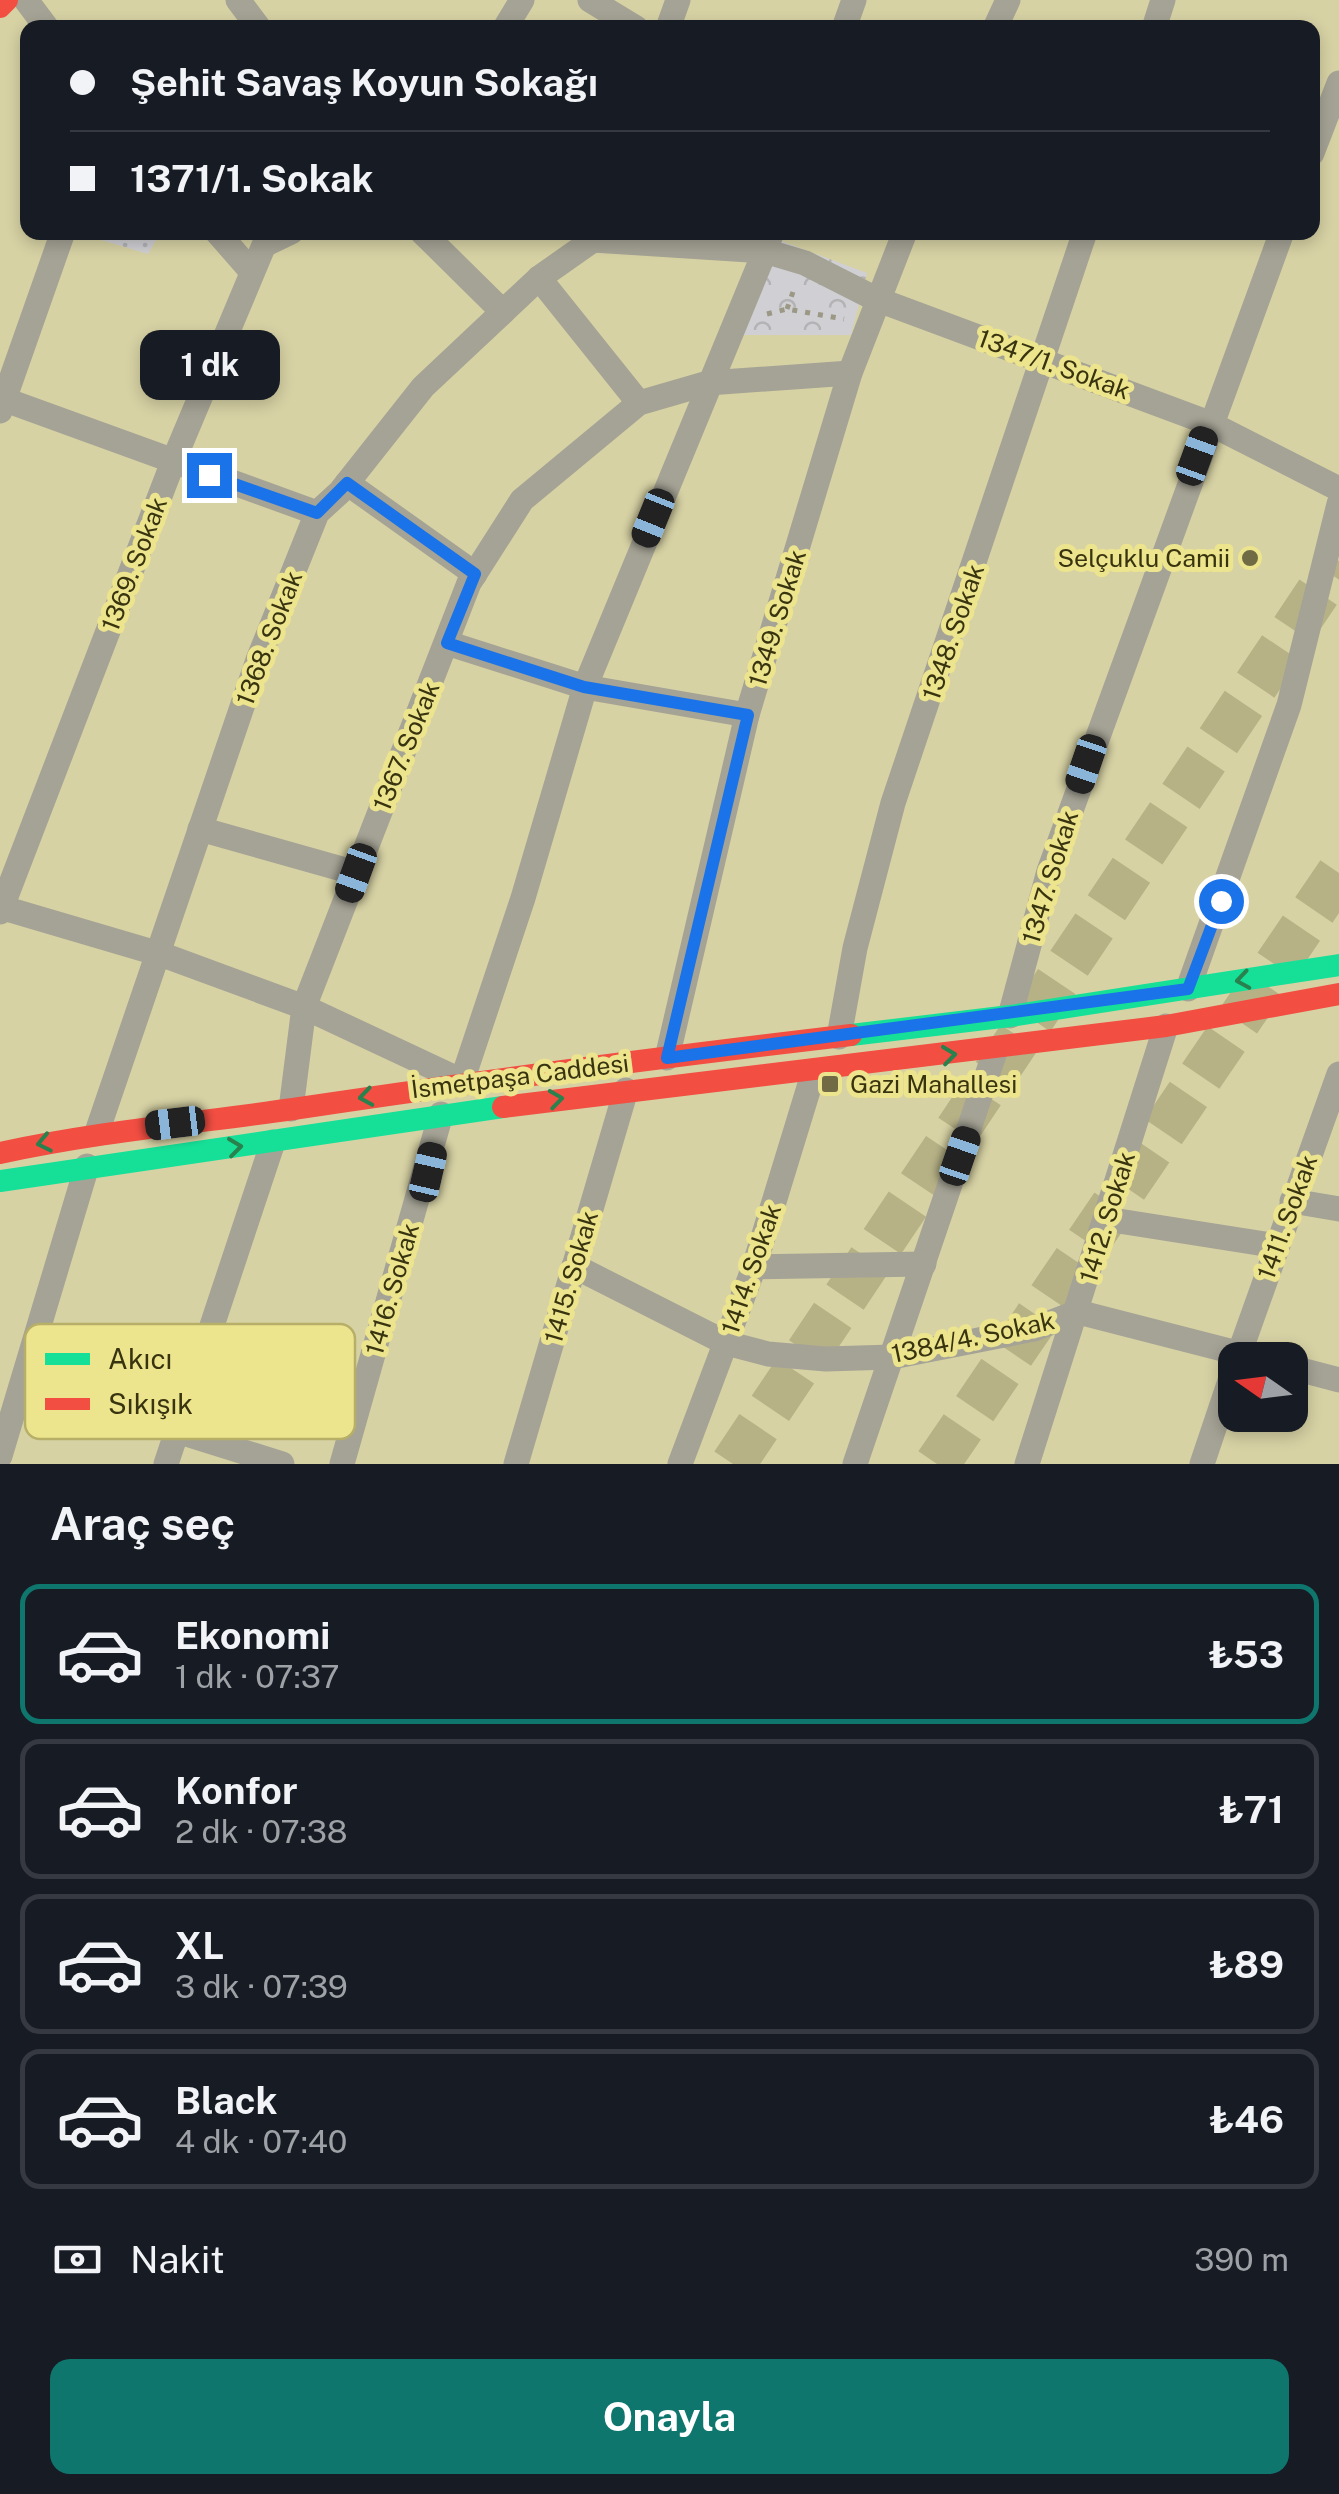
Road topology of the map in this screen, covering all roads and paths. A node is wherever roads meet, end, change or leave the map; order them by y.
1 (6, 0) edge
2 (590, 0) edge
3 (0, 7) edge
4 (623, 20) edge
5 (1339, 83) edge
6 (1320, 132) edge
7 (61, 240) edge
8 (224, 240) edge
9 (274, 240) edge
10 (430, 240) edge
11 (589, 240) edge
12 (710, 240) edge
13 (902, 240) edge
14 (1082, 240) edge
15 (1279, 240) edge
16 (768, 242) edge
17 (252, 272) junction
18 (539, 278) junction
19 (872, 311) junction
20 (503, 312) junction
21 (735, 323) junction
22 (1040, 358) junction
23 (850, 373) junction
24 (708, 383) junction
25 (1, 403) edge
26 (639, 403) junction
27 (1210, 423) junction
28 (173, 462) junction
29 (347, 483) junction
30 (1339, 490) edge
31 (317, 513) junction
32 (1338, 517) edge
33 (475, 574) junction
34 (447, 643) junction
35 (584, 687) junction
36 (748, 715) junction
37 (200, 829) junction
38 (356, 873) junction
39 (0, 909) edge
40 (155, 953) junction
41 (1339, 965) edge
42 (1188, 989) junction
43 (1339, 994) edge
44 (304, 1007) junction
45 (1010, 1016) junction
46 (1166, 1026) junction
47 (839, 1037) junction
48 (996, 1049) junction
49 (667, 1058) junction
50 (814, 1071) junction
51 (1339, 1074) edge
52 (462, 1081) junction
53 (626, 1090) junction
54 (291, 1109) junction
55 (441, 1114) junction
56 (97, 1132) junction
57 (274, 1142) junction
58 (0, 1153) edge
59 (87, 1166) junction
60 (0, 1181) edge
61 (1292, 1201) junction
62 (1339, 1209) edge
63 (1106, 1219) junction
64 (1277, 1246) junction
65 (924, 1264) junction
66 (574, 1266) junction
67 (754, 1267) junction
68 (1078, 1312) junction
69 (41, 1324) edge
70 (213, 1324) edge
71 (1243, 1342) edge
72 (726, 1343) junction
73 (1218, 1354) edge
74 (892, 1358) junction
75 (1308, 1372) edge
76 (1339, 1380) edge
77 (25, 1381) edge
78 (24, 1384) joint
79 (1218, 1416) edge
80 (355, 1418) edge
81 (174, 1439) edge
82 (197, 1439) edge
83 (349, 1439) edge
84 (0, 1456) edge
85 (166, 1464) edge
86 (282, 1464) edge
87 (342, 1464) edge
88 (516, 1464) edge
89 (680, 1464) edge
90 (855, 1464) edge
91 (1028, 1464) edge
92 (1202, 1464) edge

1 - 3 main road
2 - 4 street
5 - 6 street
7 - 25 street
8 - 17 street
9 - 17 street, 1369. Sokak
10 - 20 street
11 - 18 street, 1368. Sokak
12 - 16 street, 1347/1. Sokak
13 - 19 street, 1349. Sokak
14 - 22 street, 1348. Sokak
15 - 27 street, 1347. Sokak
16 - 19 street, 1347/1. Sokak
16 - 21 street
17 - 28 street, 1369. Sokak
18 - 20 street, 1368. Sokak
18 - 26 street
19 - 21 path
19 - 22 street, 1347/1. Sokak
19 - 23 street, 1349. Sokak
20 - 29 street, 1368. Sokak
21 - 24 street
22 - 27 street, 1347/1. Sokak
22 - 47 street, 1348. Sokak
23 - 24 street, 1367. Sokak
23 - 36 street, 1349. Sokak
24 - 26 street, 1367. Sokak
24 - 35 street
25 - 28 street
26 - 33 street, 1367. Sokak
27 - 30 street, 1347/1. Sokak
27 - 45 street, 1347. Sokak
28 - 31 street
28 - 39 street, 1369. Sokak
29 - 31 street, 1368. Sokak
29 - 33 street
31 - 37 street, 1368. Sokak
32 - 42 street
33 - 34 street, 1367. Sokak
34 - 35 street
34 - 38 street, 1367. Sokak
35 - 36 street
35 - 52 street
36 - 49 street, 1349. Sokak
37 - 38 street
37 - 40 street, 1368. Sokak
38 - 44 street, 1367. Sokak
39 - 40 street
40 - 44 street
40 - 56 street, 1368. Sokak
41 -> 42 main road, İsmetpaşa Caddesi
42 - 45 main road, İsmetpaşa Caddesi
43 - 46 main road, İsmetpaşa Caddesi
44 - 52 street
44 - 54 street, 1367. Sokak
45 - 47 main road, İsmetpaşa Caddesi
45 - 48 main road
46 - 48 main road, İsmetpaşa Caddesi
46 - 63 street, 1412. Sokak
47 - 49 main road, İsmetpaşa Caddesi
50 -> 48 main road, İsmetpaşa Caddesi
48 - 65 street
49 - 52 main road, İsmetpaşa Caddesi
50 - 53 main road, İsmetpaşa Caddesi
50 - 67 street, 1414. Sokak
51 - 61 street, 1411. Sokak
52 -> 54 main road, İsmetpaşa Caddesi
55 -> 53 main road, İsmetpaşa Caddesi
53 - 66 street, 1415. Sokak
54 - 56 main road, İsmetpaşa Caddesi
55 - 57 main road, İsmetpaşa Caddesi
55 - 80 street, 1416. Sokak
56 -> 58 main road, İsmetpaşa Caddesi
59 -> 57 main road, İsmetpaşa Caddesi
57 - 70 street
59 - 60 main road, İsmetpaşa Caddesi
59 - 69 street
61 - 62 street
61 - 64 street, 1411. Sokak
63 - 64 street
63 - 68 street, 1412. Sokak
64 - 71 street, 1411. Sokak
65 - 67 street
65 - 74 street
66 - 72 street, 1384/4. Sokak
66 - 88 street, 1415. Sokak
67 - 72 street, 1414. Sokak
68 - 73 street, 1384/4. Sokak
68 - 74 street, 1384/4. Sokak
68 - 91 street, 1412. Sokak
72 - 74 street, 1384/4. Sokak
72 - 89 street, 1414. Sokak
74 - 90 street
75 - 76 street
77 - 78 street
78 - 84 street
79 - 92 street, 1411. Sokak
81 - 85 street
82 - 86 street
83 - 87 street, 1416. Sokak

